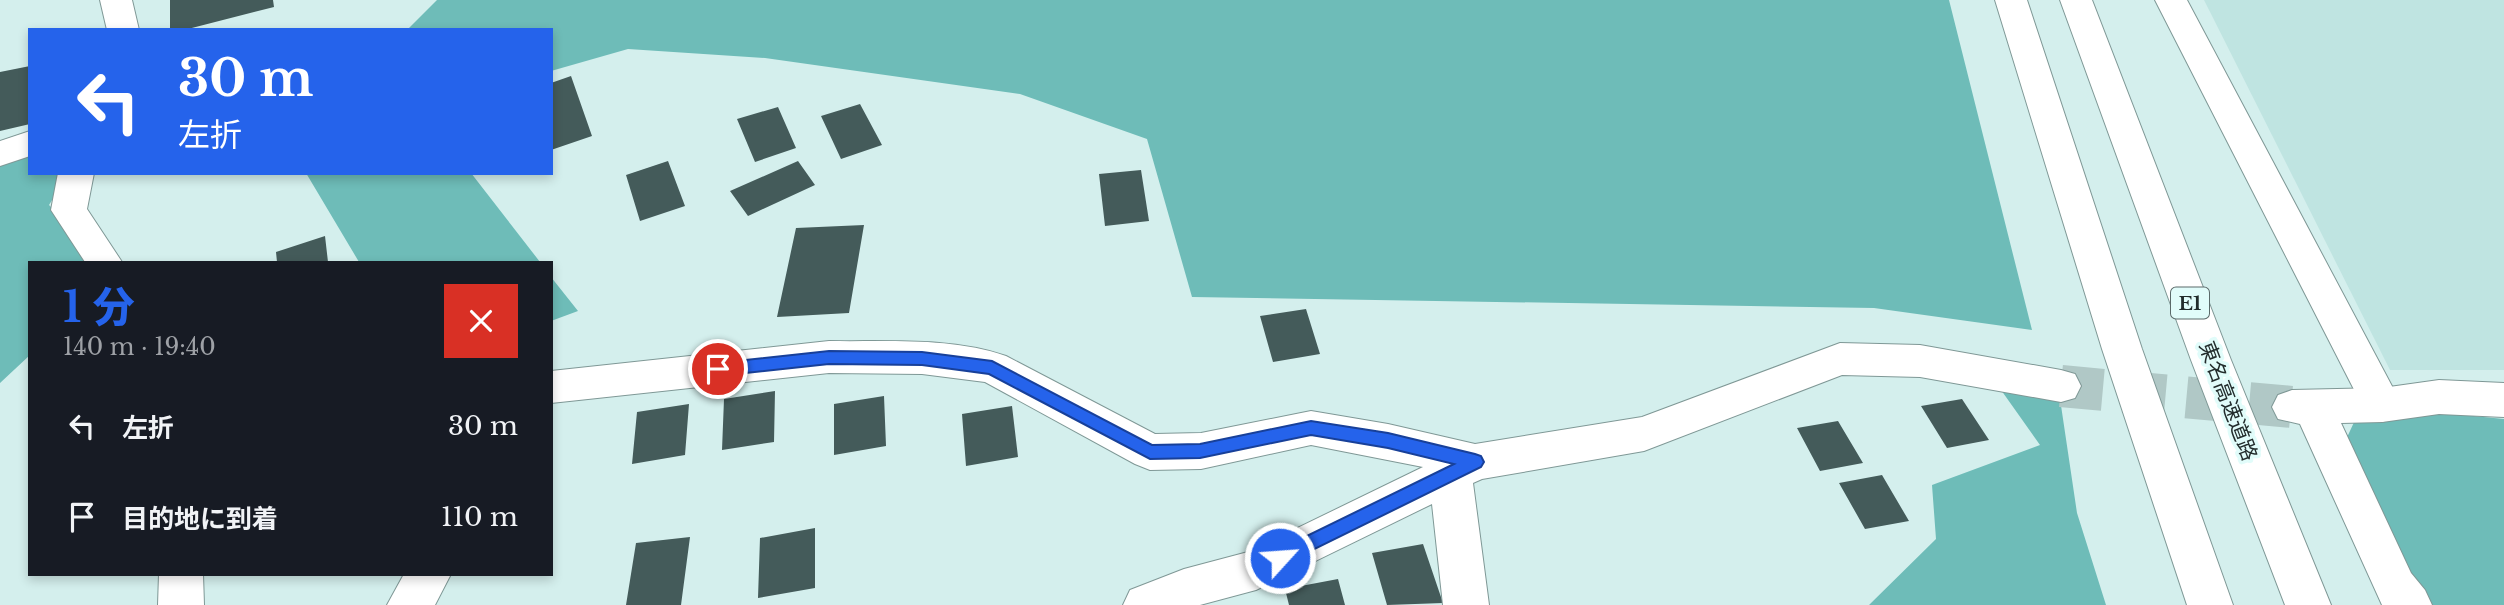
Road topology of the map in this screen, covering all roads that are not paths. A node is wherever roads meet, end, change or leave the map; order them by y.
1 (116, 0) edge
2 (2011, 0) edge
3 (2076, 0) edge
4 (2171, 0) edge
5 (123, 28) edge
6 (28, 144) edge
7 (0, 154) edge
8 (76, 175) edge
9 (103, 261) edge
10 (2061, 386) tunnel mouth
11 (553, 387) edge
12 (2504, 400) edge
13 (2382, 405) junction
14 (1462, 468) junction
15 (181, 576) edge
16 (428, 576) edge
17 (181, 605) edge
18 (410, 605) edge
19 (1146, 605) edge
20 (1466, 605) edge
21 (2210, 605) edge
22 (2308, 605) edge
23 (2409, 605) edge

1 - 5 main road
2 - 21 main road
3 - 22 main road, 東名高速道路 / E1
4 - 13 main road
6 - 7 main road
8 - 9 main road
10 - 14 main road
11 - 14 main road
12 - 13 main road
13 - 23 main road
14 - 19 main road
14 - 20 main road
15 - 17 main road
16 - 18 main road

